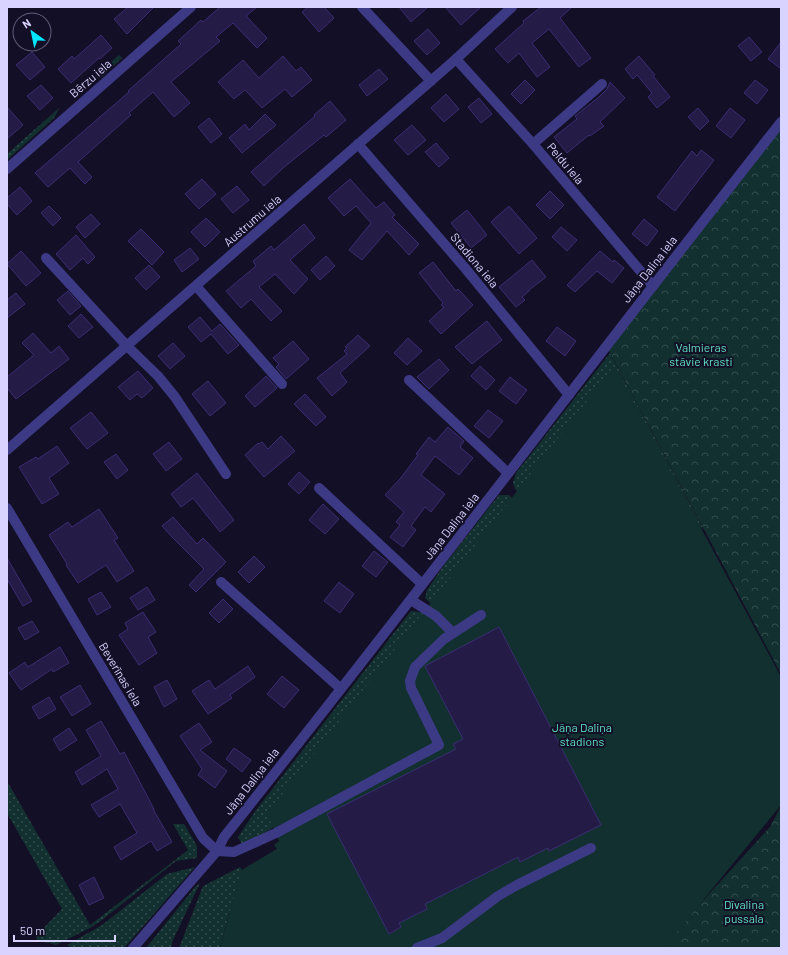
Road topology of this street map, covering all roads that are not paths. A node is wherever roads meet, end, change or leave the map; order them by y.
1 (191, 7) edge
2 (362, 7) edge
3 (512, 7) edge
4 (456, 59) junction
5 (431, 81) junction
6 (602, 84) dead end
7 (781, 122) edge
8 (358, 144) junction
9 (533, 144) junction
10 (7, 169) edge
11 (46, 258) dead end
12 (196, 286) junction
13 (652, 286) junction
14 (127, 346) junction
15 (409, 380) dead end
16 (282, 384) dead end
17 (569, 395) junction
18 (7, 450) edge
19 (508, 473) junction
20 (226, 474) dead end
21 (319, 488) dead end
22 (7, 508) edge
23 (221, 582) dead end
24 (422, 584) junction
25 (411, 600) junction
26 (481, 615) dead end
27 (453, 632) junction
28 (340, 688) junction
29 (591, 848) dead end
30 (217, 851) junction
31 (137, 946) edge
32 (417, 948) edge

1 - 10 street, Bērzu iela
2 - 5 street
3 - 4 street, Austrumu iela
4 - 5 street, Austrumu iela
4 - 9 street, Peldu iela
5 - 8 street, Austrumu iela
6 - 9 street
7 - 13 street, Jāņa Daliņa iela
8 - 12 street, Austrumu iela
8 - 17 street, Stadiona iela
9 - 13 street, Peldu iela
11 - 14 street
12 - 14 street, Austrumu iela
12 - 16 street
13 - 17 street, Jāņa Daliņa iela
14 - 18 street, Austrumu iela
14 - 20 street
15 - 19 street
17 - 19 street, Jāņa Daliņa iela
19 - 24 street, Jāņa Daliņa iela
21 - 24 street
22 - 30 street, Beverīnas iela
23 - 28 street
24 - 25 street, Jāņa Daliņa iela
25 - 27 street
25 - 28 street, Jāņa Daliņa iela
26 - 27 street
27 - 30 street
28 - 30 street, Jāņa Daliņa iela
29 - 32 street
30 - 31 street, Jāņa Daliņa iela

